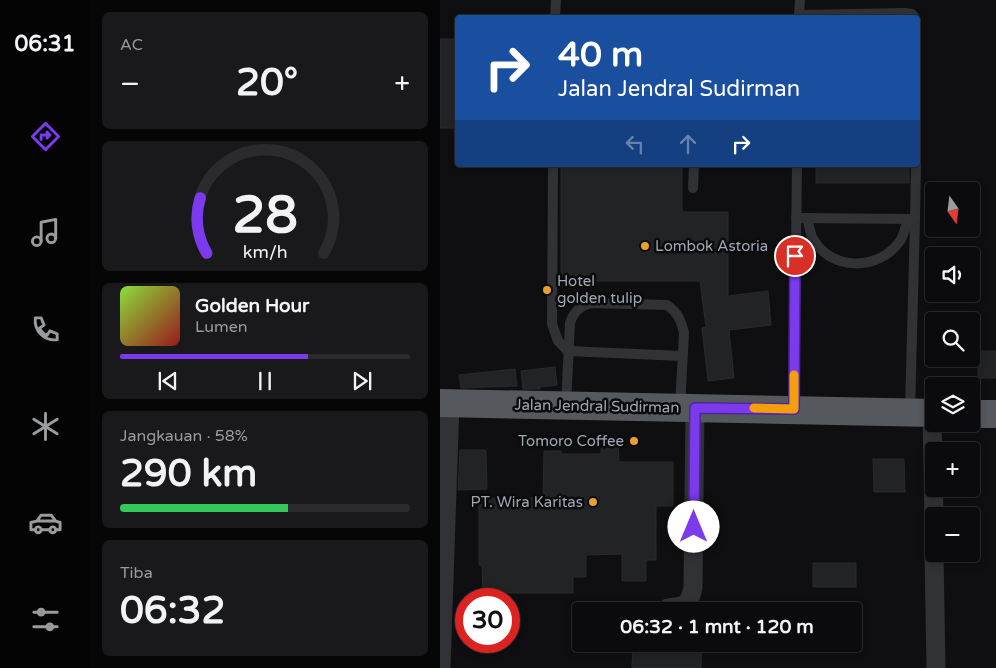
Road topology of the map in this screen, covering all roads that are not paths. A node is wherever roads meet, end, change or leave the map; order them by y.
1 (556, 0) edge
2 (800, 0) edge
3 (555, 15) edge
4 (799, 15) edge
5 (834, 15) edge
6 (913, 15) edge
7 (553, 167) edge
8 (694, 167) edge
9 (797, 167) edge
10 (916, 167) edge
11 (693, 188) dead end
12 (796, 218) junction
13 (807, 218) junction
14 (911, 219) junction
15 (568, 351) junction
16 (682, 356) junction
17 (445, 403) edge
18 (566, 406) junction
19 (687, 408) junction
20 (794, 409) junction
21 (925, 412) edge
22 (980, 414) edge
23 (996, 414) edge
24 (927, 432) edge
25 (933, 507) edge
26 (934, 562) edge
27 (688, 602) edge
28 (441, 668) edge
29 (936, 668) edge

1 - 3 lane
2 - 4 lane
5 - 6 lane
7 - 15 lane
8 - 11 lane
9 - 12 lane
10 - 14 lane
12 - 13 lane
12 - 20 lane
13 - 14 lane
13 - 14 lane
14 - 21 lane
15 - 16 lane
15 - 16 lane
15 - 18 lane
16 - 19 lane
17 - 18 highway, Jalan Jendral Sudirman
17 - 28 street
18 - 19 highway, Jalan Jendral Sudirman
19 - 20 highway, Jalan Jendral Sudirman
19 - 27 street
20 - 21 highway, Jalan Jendral Sudirman
22 - 23 highway
24 - 25 street
26 - 29 street

